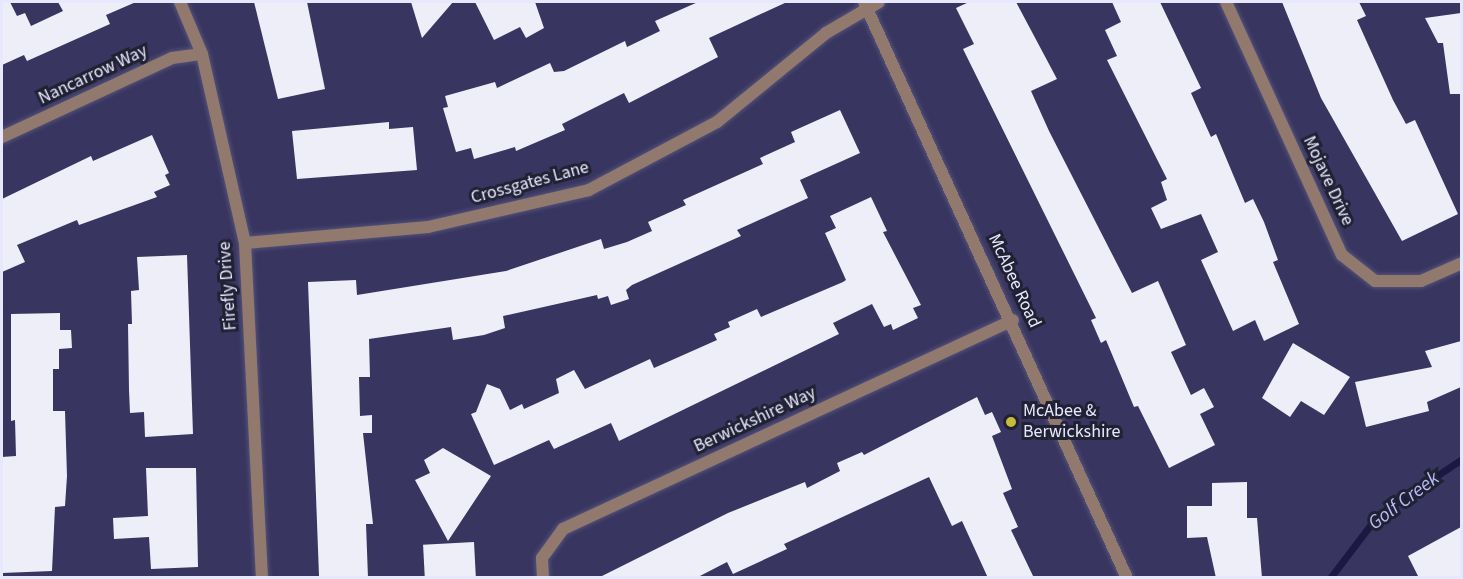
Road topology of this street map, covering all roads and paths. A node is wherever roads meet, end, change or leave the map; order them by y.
1 (180, 2) edge
2 (879, 2) edge
3 (1226, 2) edge
4 (866, 5) edge
5 (202, 54) junction
6 (2, 137) edge
7 (245, 243) junction
8 (1461, 263) edge
9 (1013, 320) junction
10 (262, 578) edge
11 (543, 578) edge
12 (1127, 578) edge

1 - 5 street, Firefly Drive
2 - 4 street, Crossgates Lane
3 - 8 street, Mojave Drive
4 - 7 street, Crossgates Lane
4 - 9 street, McAbee Road
5 - 6 street, Nancarrow Way
5 - 7 street, Firefly Drive
7 - 10 street, Firefly Drive
9 - 11 street, Berwickshire Way
9 - 12 street, McAbee Road

